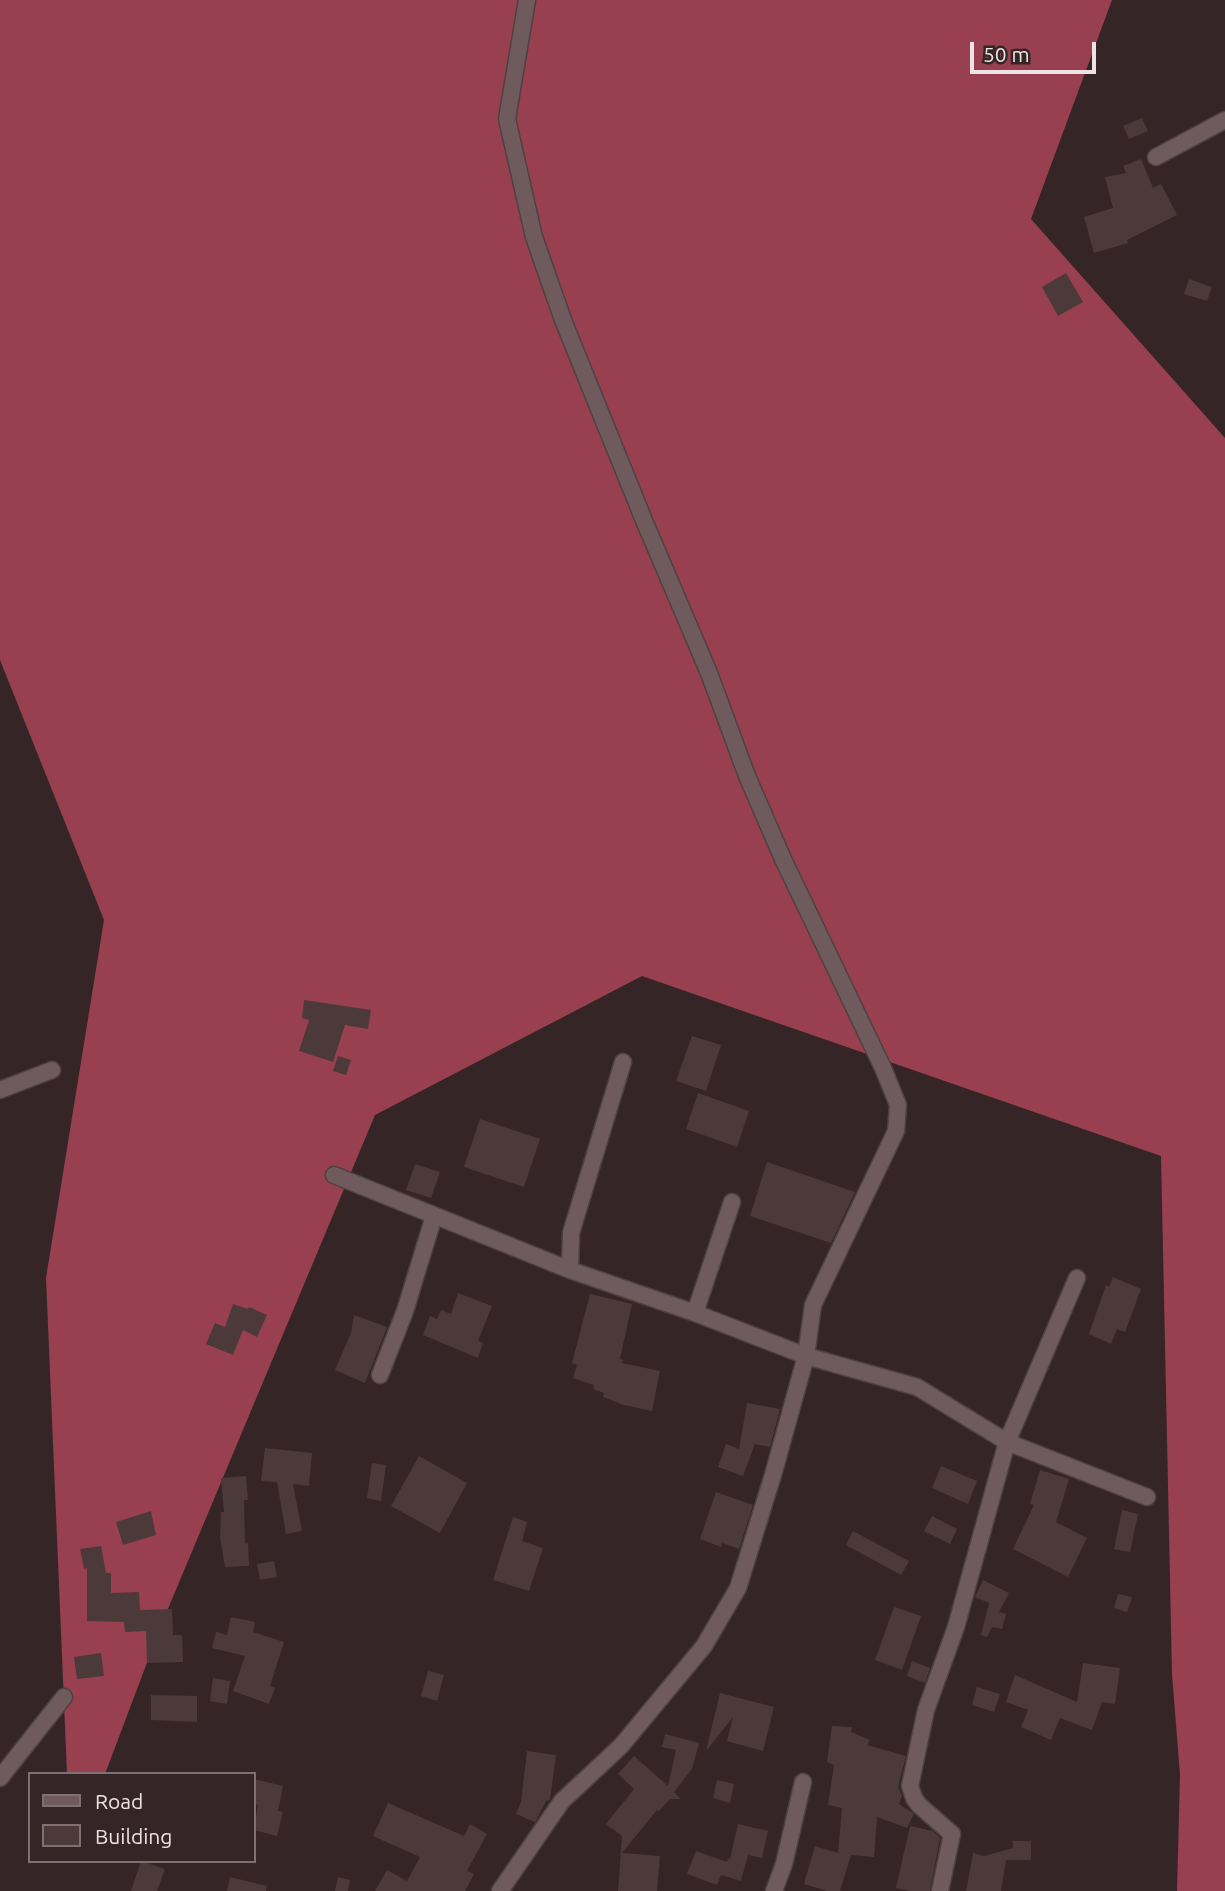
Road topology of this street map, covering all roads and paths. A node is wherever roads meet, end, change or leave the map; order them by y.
1 (527, 0) edge
2 (1225, 120) edge
3 (1156, 157) dead end
4 (623, 1062) dead end
5 (52, 1070) dead end
6 (0, 1090) edge
7 (334, 1175) dead end
8 (732, 1202) dead end
9 (434, 1216) junction
10 (570, 1270) junction
11 (1077, 1278) dead end
12 (695, 1313) junction
13 (806, 1356) junction
14 (380, 1375) dead end
15 (1007, 1442) junction
16 (1147, 1497) dead end
17 (64, 1697) dead end
18 (0, 1778) edge
19 (803, 1782) dead end
20 (500, 1891) edge
21 (774, 1891) edge
22 (940, 1891) edge

1 - 13 street
2 - 3 street
4 - 10 street
5 - 6 street
7 - 9 street
8 - 12 street
9 - 10 street
9 - 14 street
10 - 12 street
11 - 15 street
12 - 13 street
13 - 15 street
13 - 20 street
15 - 16 street
15 - 22 street
17 - 18 street
19 - 21 street

